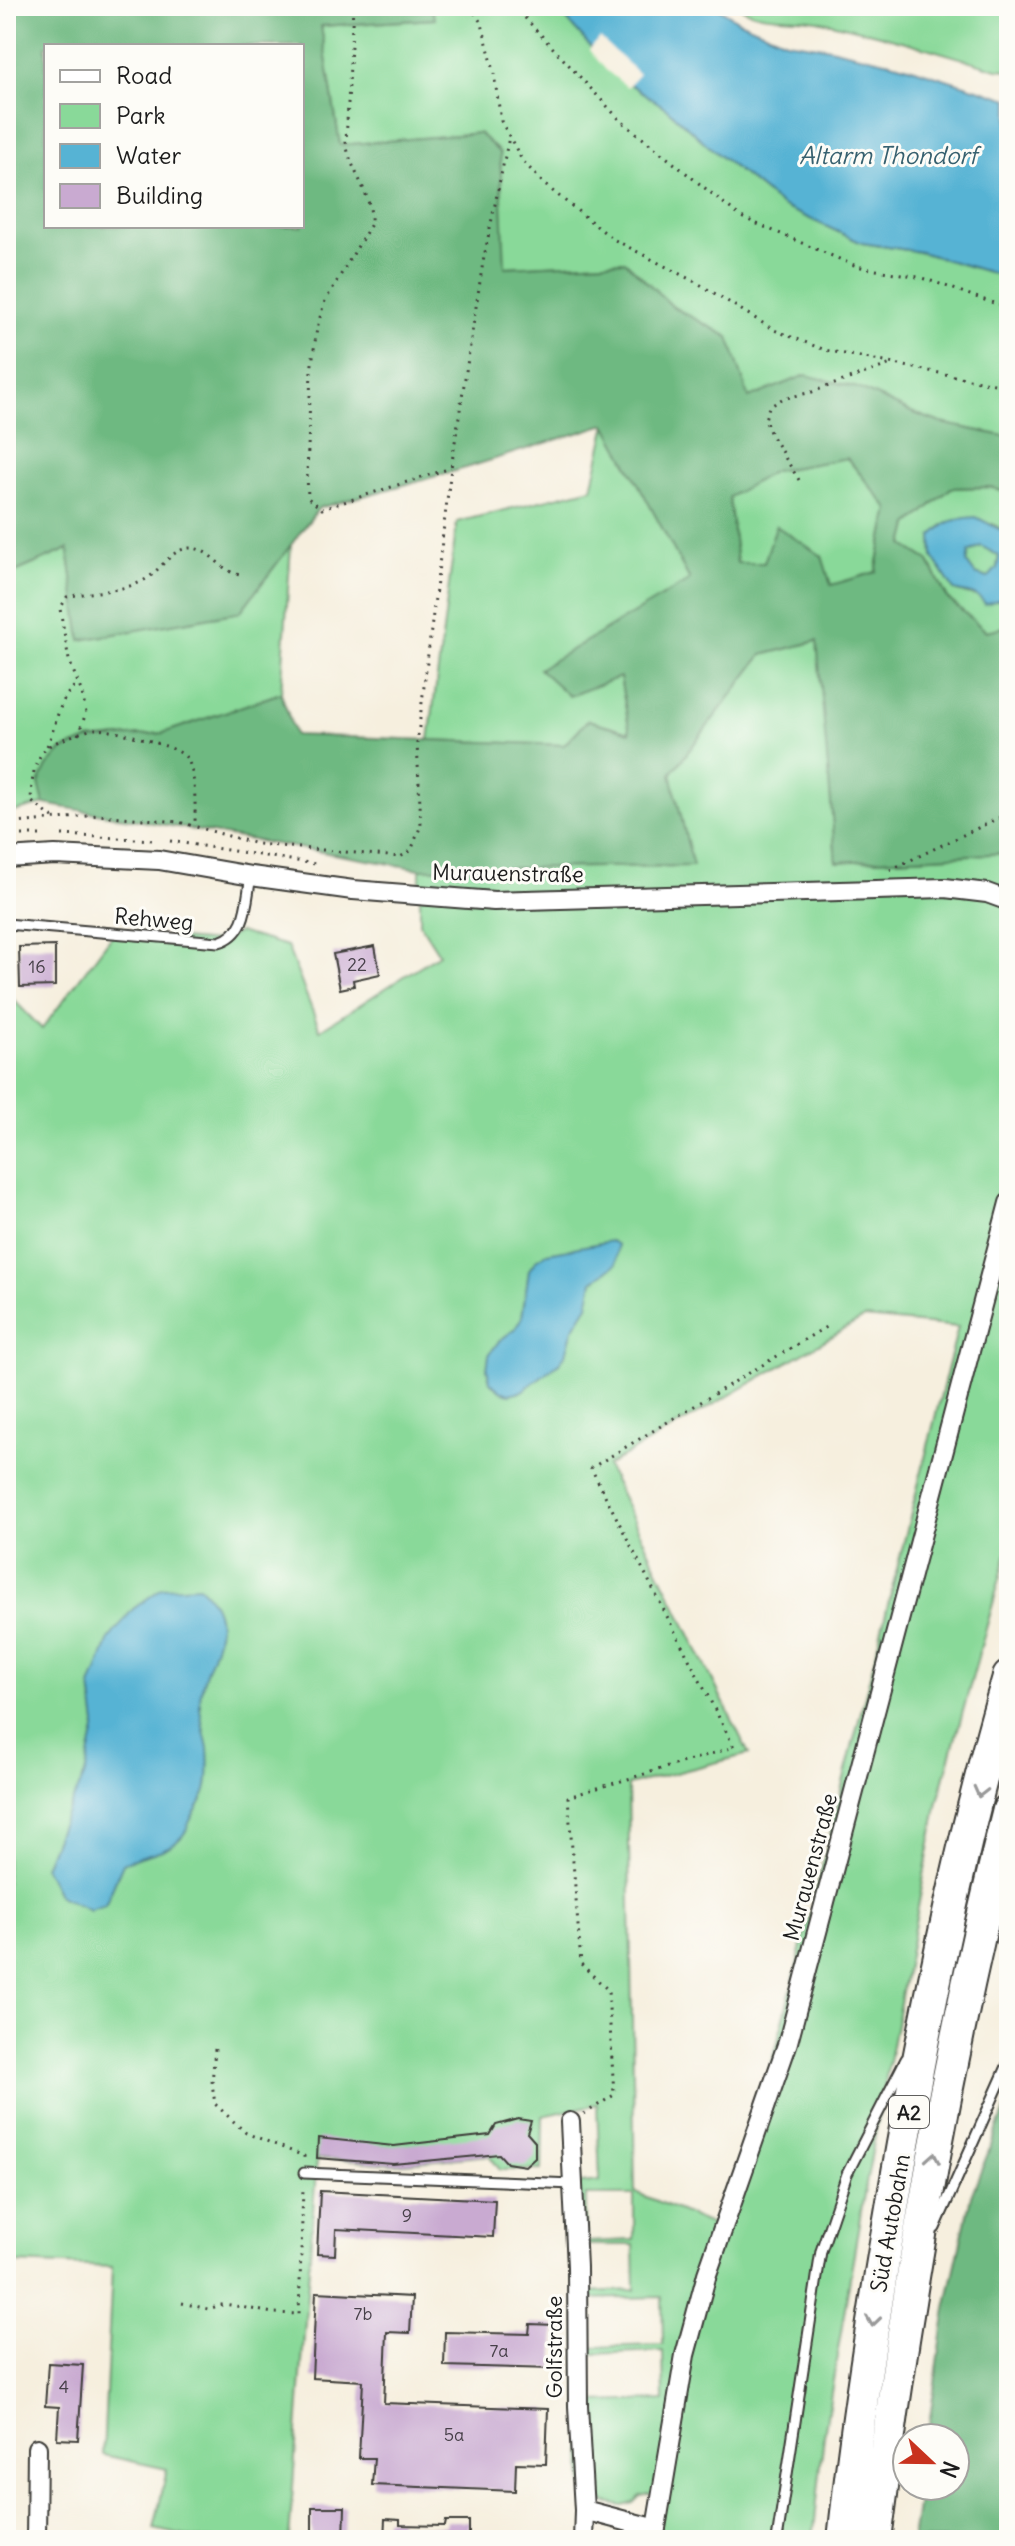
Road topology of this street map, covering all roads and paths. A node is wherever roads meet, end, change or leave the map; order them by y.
1 (353, 6) edge
2 (470, 6) edge
3 (514, 6) edge
4 (509, 137) junction
5 (1007, 306) edge
6 (1009, 360) edge
7 (891, 364) junction
8 (1009, 387) edge
9 (451, 468) junction
10 (799, 480) dead end
11 (240, 575) dead end
12 (77, 684) junction
13 (78, 735) junction
14 (47, 746) junction
15 (1009, 813) edge
16 (53, 818) junction
17 (6, 824) edge
18 (195, 826) junction
19 (257, 844) junction
20 (6, 858) edge
21 (329, 866) dead end
22 (889, 870) dead end
23 (251, 876) junction
24 (470, 880) dead end
25 (517, 880) dead end
26 (1009, 901) edge
27 (6, 924) edge
28 (1009, 1203) edge
29 (829, 1325) dead end
30 (1009, 1677) edge
31 (1009, 1810) edge
32 (926, 2021) junction
33 (215, 2049) dead end
34 (1009, 2062) edge
35 (570, 2122) joint
36 (304, 2173) junction
37 (573, 2184) junction
38 (911, 2282) junction
39 (182, 2303) dead end
40 (37, 2448) dead end
41 (584, 2510) junction
42 (655, 2535) edge
43 (36, 2540) edge
44 (583, 2540) edge
45 (777, 2540) edge
46 (844, 2540) edge
47 (875, 2540) edge

1 - 9 path
2 - 4 path
3 - 5 path
4 - 7 path
4 - 9 path
5 - 6 path
7 - 8 path
7 - 10 path
9 - 19 path
11 - 12 path
12 - 13 path
12 - 14 path
13 - 14 path
13 - 18 path
14 - 16 path
15 - 22 path
16 - 17 path
16 - 18 path
18 - 19 path
19 - 21 path
20 - 23 street, Murauenstraße
23 - 26 street, Murauenstraße
23 - 27 lane, Rehweg
24 - 25 path
28 - 42 street, Murauenstraße
29 - 35 path
30 -> 32 highway, Süd Autobahn / A2
38 -> 31 highway, Süd Autobahn / A2
32 - 45 lane
32 -> 46 highway, Süd Autobahn / A2
33 - 36 path
34 - 38 lane
35 - 37 street, Golfstraße
36 - 37 lane
36 - 39 path
37 - 41 street, Golfstraße
38 - 47 highway, Süd Autobahn / A2
40 - 43 street
41 - 42 street
41 - 44 street, Golfstraße

